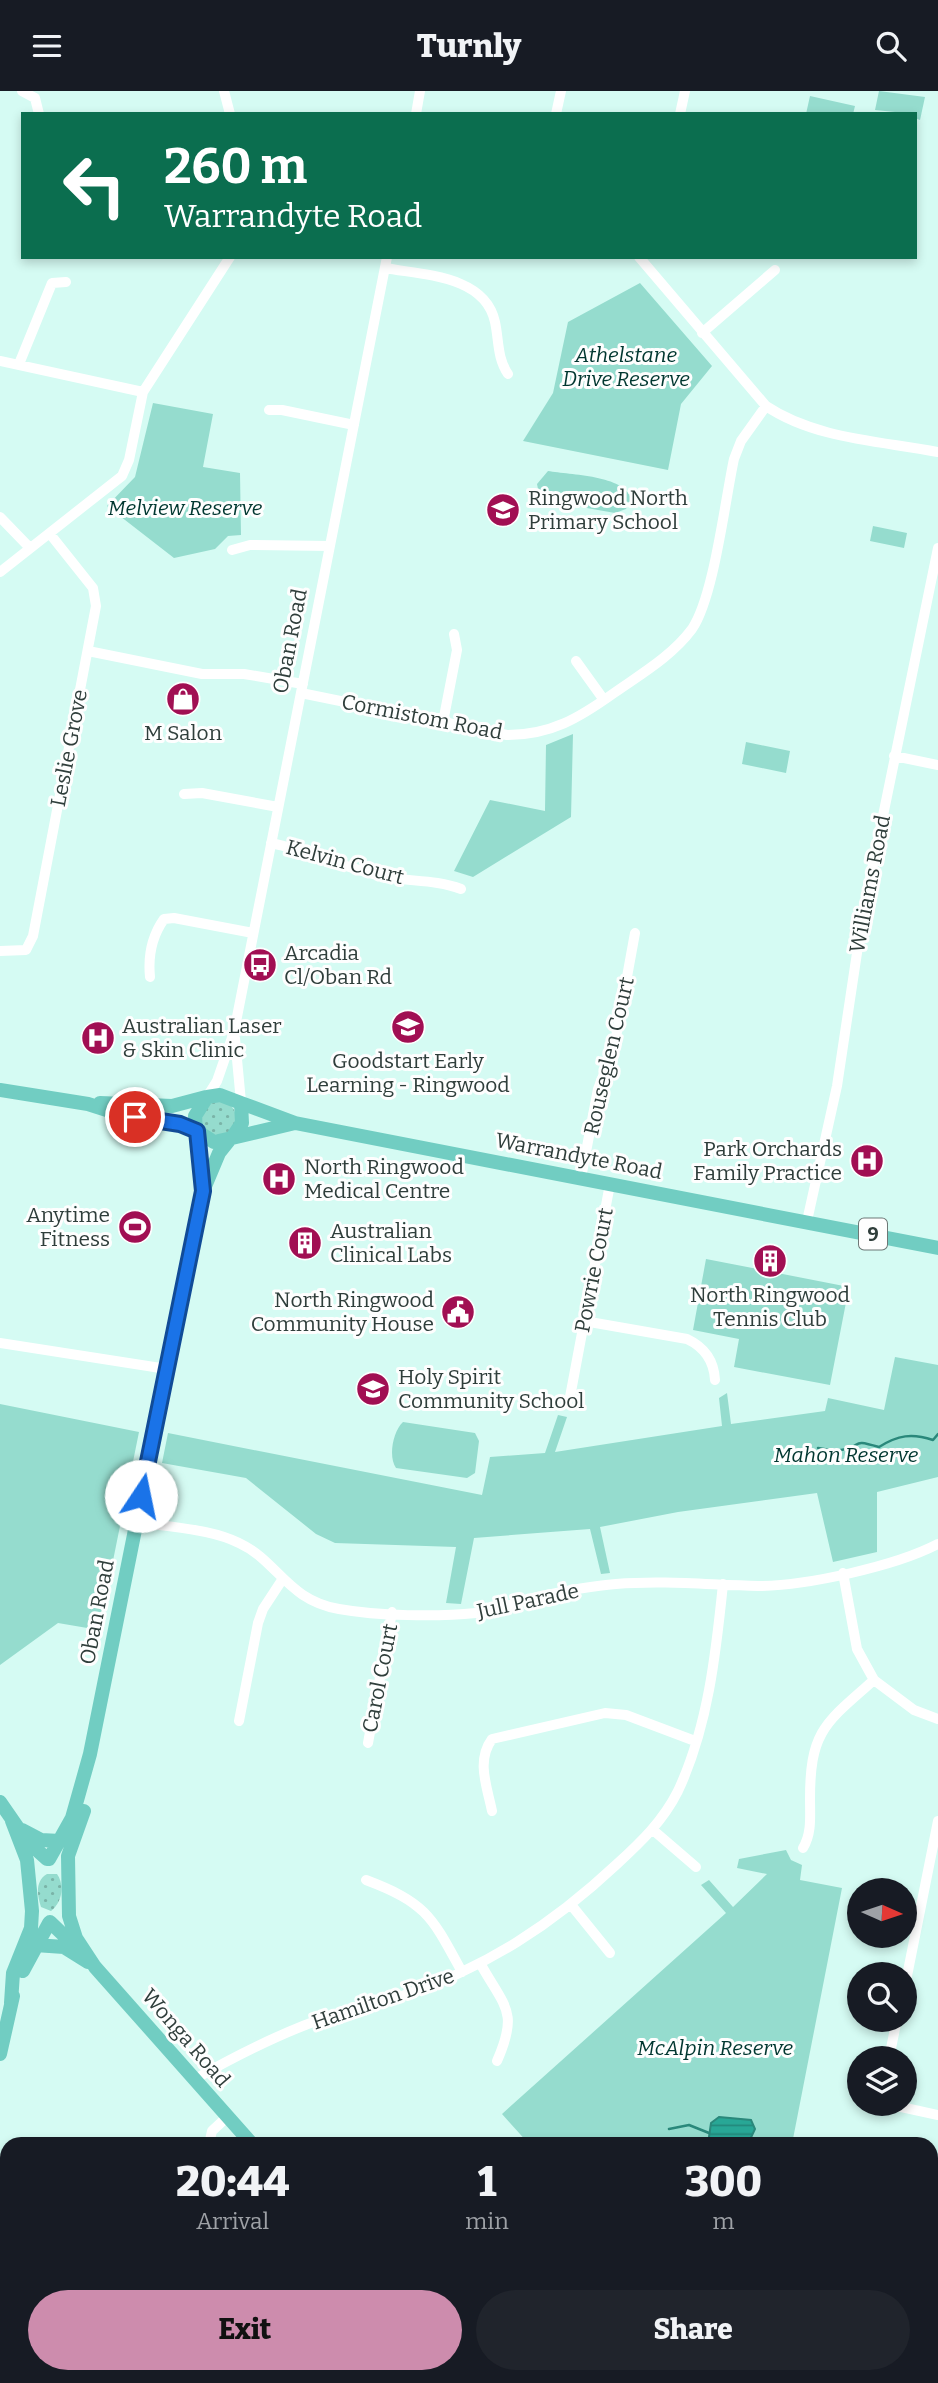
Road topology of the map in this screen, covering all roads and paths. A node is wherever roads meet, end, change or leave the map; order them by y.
1 (22, 91) edge
2 (224, 91) edge
3 (420, 91) edge
4 (561, 91) edge
5 (685, 91) edge
6 (38, 112) edge
7 (229, 112) edge
8 (416, 112) edge
9 (556, 112) edge
10 (681, 112) edge
11 (229, 259) edge
12 (641, 259) edge
13 (386, 263) edge
14 (775, 270) dead end
15 (66, 282) dead end
16 (702, 333) junction
17 (0, 361) edge
18 (19, 365) junction
19 (508, 374) dead end
20 (143, 392) junction
21 (766, 407) junction
22 (269, 410) dead end
23 (354, 425) junction
24 (938, 452) edge
25 (0, 517) edge
26 (50, 534) junction
27 (330, 546) junction
28 (30, 548) junction
29 (938, 548) edge
30 (232, 550) dead end
31 (0, 572) edge
32 (454, 634) dead end
33 (88, 651) junction
34 (576, 661) dead end
35 (302, 688) junction
36 (604, 700) junction
37 (443, 722) junction
38 (894, 757) junction
39 (938, 765) edge
40 (184, 794) dead end
41 (278, 807) junction
42 (271, 843) junction
43 (461, 888) dead end
44 (253, 933) junction
45 (635, 933) dead end
46 (0, 951) edge
47 (150, 977) dead end
48 (234, 1032) junction
49 (0, 1090) edge
50 (206, 1097) junction
51 (241, 1102) junction
52 (88, 1104) junction
53 (295, 1123) junction
54 (198, 1132) junction
55 (232, 1138) junction
56 (581, 1178) junction
57 (610, 1184) junction
58 (203, 1191) junction
59 (807, 1221) junction
60 (938, 1248) edge
61 (584, 1321) junction
62 (0, 1343) edge
63 (167, 1369) junction
64 (715, 1380) dead end
65 (570, 1397) dead end
66 (136, 1521) junction
67 (938, 1545) edge
68 (843, 1573) junction
69 (282, 1580) junction
70 (723, 1584) junction
71 (392, 1612) junction
72 (874, 1680) junction
73 (938, 1719) edge
74 (239, 1721) dead end
75 (695, 1741) junction
76 (368, 1743) dead end
77 (90, 1753) junction
78 (0, 1802) edge
79 (492, 1811) dead end
80 (938, 1821) edge
81 (13, 1823) junction
82 (653, 1830) junction
83 (60, 1840) junction
84 (803, 1848) dead end
85 (48, 1859) junction
86 (696, 1867) dead end
87 (68, 1877) junction
88 (366, 1880) dead end
89 (572, 1906) junction
90 (32, 1910) junction
91 (49, 1923) junction
92 (35, 1945) junction
93 (610, 1953) dead end
94 (910, 1962) edge
95 (91, 1963) junction
96 (480, 1963) junction
97 (462, 1972) junction
98 (11, 2003) junction
99 (0, 2054) edge
100 (497, 2061) dead end
101 (195, 2079) junction
102 (917, 2110) edge
103 (938, 2115) edge
104 (227, 2117) junction
105 (211, 2137) edge
106 (246, 2137) edge

1 - 6 street
2 - 7 street
3 - 8 street
4 - 9 street
5 - 10 street
11 - 20 street
12 - 16 street
13 - 19 street
13 - 23 street, Oban Road
14 - 16 street
15 - 18 street
16 - 21 street
17 - 18 street
18 - 20 street
20 - 26 street
21 - 24 street
21 - 36 street, Cormistom Road
22 - 23 street
23 - 27 street, Oban Road
25 - 28 street
26 - 28 street
26 - 33 street, Leslie Grove
27 - 30 street
27 - 35 street, Oban Road
28 - 31 street
29 - 38 street, Williams Road
32 - 37 street
33 - 35 street, Cormistom Road
33 - 46 street, Leslie Grove
34 - 36 street
35 - 37 street, Cormistom Road
35 - 41 street, Oban Road
36 - 37 street, Cormistom Road
38 - 39 street
38 - 59 street, Williams Road
40 - 41 street
41 - 42 street, Oban Road
42 - 43 street, Kelvin Court
42 - 44 street, Oban Road
44 - 47 street
44 - 48 street, Oban Road
45 - 56 street, Rouseglen Court
48 - 50 street, Oban Road
48 - 51 street, Oban Road
49 - 52 main road, 9
50 - 51 main road, 9
50 - 52 main road, 9
50 - 54 main road
51 - 53 main road, Warrandyte Road / 9
51 - 55 main road
52 - 54 main road, 9
53 - 55 main road, Warrandyte Road / 9
53 - 56 main road, Warrandyte Road / 9
54 - 55 main road, 9
54 - 58 main road, Oban Road
55 - 58 main road, Oban Road
56 - 57 main road, Warrandyte Road / 9
57 - 59 main road, Warrandyte Road / 9
57 - 61 street, Powrie Court
58 - 63 main road, Oban Road
59 - 60 main road, Warrandyte Road / 9
61 - 64 street
61 - 65 street, Powrie Court
62 - 63 street
63 - 66 main road, Oban Road
66 - 69 street, Jull Parade
66 - 77 main road, Oban Road
67 - 68 street, Jull Parade
68 - 70 street, Jull Parade
68 - 72 street
69 - 71 street, Jull Parade
69 - 74 street
70 - 71 street, Jull Parade
70 - 75 street, Hamilton Drive
71 - 76 street, Carol Court
72 - 73 street
72 - 84 street
75 - 79 street
75 - 82 street, Hamilton Drive
77 - 83 main road, Oban Road
77 - 87 main road, Oban Road
78 - 81 main road
80 - 94 street
81 - 83 main road
81 - 85 main road
81 - 90 main road
82 - 86 street
82 - 89 street, Hamilton Drive
83 - 85 main road, Oban Road
85 - 87 main road
85 - 90 main road, Oban Road
87 - 91 main road
87 - 95 main road
88 - 97 street
89 - 93 street
89 - 96 street, Hamilton Drive
90 - 91 main road
90 - 98 main road
91 - 92 main road
91 - 95 main road
92 - 95 main road
92 - 98 main road
95 - 101 main road, Wonga Road
96 - 97 street, Hamilton Drive
96 - 100 street
97 - 101 street, Hamilton Drive
98 - 99 main road
101 - 104 main road, Wonga Road
102 - 103 street
104 - 105 street
104 - 106 main road, Wonga Road

